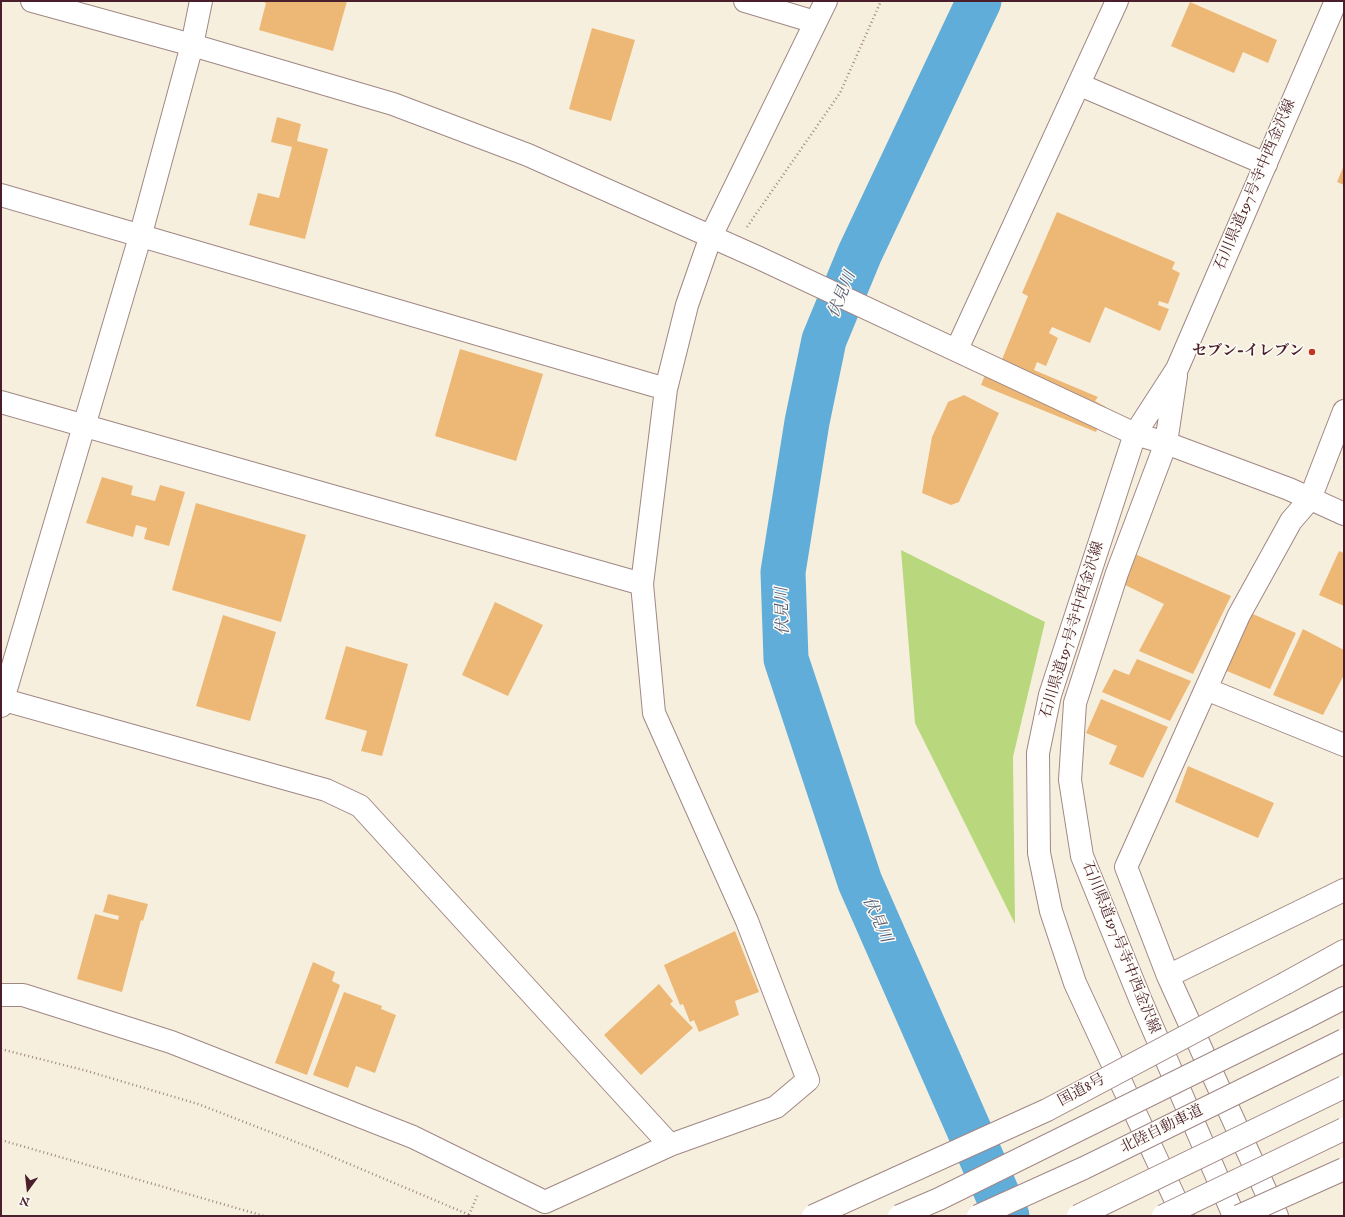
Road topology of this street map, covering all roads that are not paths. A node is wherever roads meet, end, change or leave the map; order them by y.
1 (32, 1) edge
2 (201, 1) edge
3 (745, 1) edge
4 (826, 1) edge
5 (1117, 1) edge
6 (1336, 1) edge
7 (815, 22) junction
8 (192, 45) junction
9 (1080, 85) junction
10 (1266, 164) junction
11 (1, 195) edge
12 (711, 236) junction
13 (140, 237) junction
14 (957, 349) junction
15 (1177, 369) junction
16 (666, 389) junction
17 (1, 402) edge
18 (1344, 411) edge
19 (84, 426) junction
20 (1135, 434) junction
21 (1166, 443) junction
22 (1310, 499) junction
23 (1344, 514) edge
24 (642, 584) junction
25 (1206, 689) junction
26 (2, 702) edge
27 (1344, 745) edge
28 (1344, 890) edge
29 (1344, 951) edge
30 (1168, 976) junction
31 (1, 995) edge
32 (1344, 998) edge
33 (1344, 1040) edge
34 (1344, 1088) edge
35 (1344, 1129) edge
36 (670, 1145) junction
37 (1344, 1169) edge
38 (813, 1216) edge
39 (899, 1216) edge
40 (978, 1216) edge
41 (1078, 1216) edge
42 (1163, 1216) edge
43 (1183, 1216) edge
44 (1234, 1216) edge
45 (1239, 1216) edge
46 (1277, 1216) edge

1 - 8 main road
2 - 8 main road
3 - 7 main road
4 - 7 main road
5 - 9 main road
6 - 10 main road, 石川県道197号寺中西金沢線
7 - 12 main road
8 - 12 main road
8 - 13 main road
9 - 10 main road
9 - 14 main road
10 - 15 main road, 石川県道197号寺中西金沢線
11 - 13 main road
12 - 14 main road
12 - 16 main road
13 - 16 main road
13 - 19 main road
14 - 20 main road
15 - 20 main road, 石川県道197号寺中西金沢線
15 - 21 main road, 石川県道197号寺中西金沢線
16 - 24 main road
17 - 19 main road
18 - 22 main road
19 - 24 main road
19 - 26 main road
20 - 21 main road
20 - 43 main road, 石川県道197号寺中西金沢線
21 - 22 main road
21 - 44 main road, 石川県道197号寺中西金沢線
22 - 23 main road
22 - 25 main road
24 - 36 main road
25 - 27 main road
25 - 30 main road
26 - 36 main road
28 - 30 main road
29 - 38 main road, 国道8号, bridge
30 - 46 main road
31 - 36 main road
32 - 39 main road, bridge
33 - 40 main road, 北陸自動車道, bridge
34 - 41 main road, bridge
35 - 42 main road, bridge
37 - 45 main road, bridge

